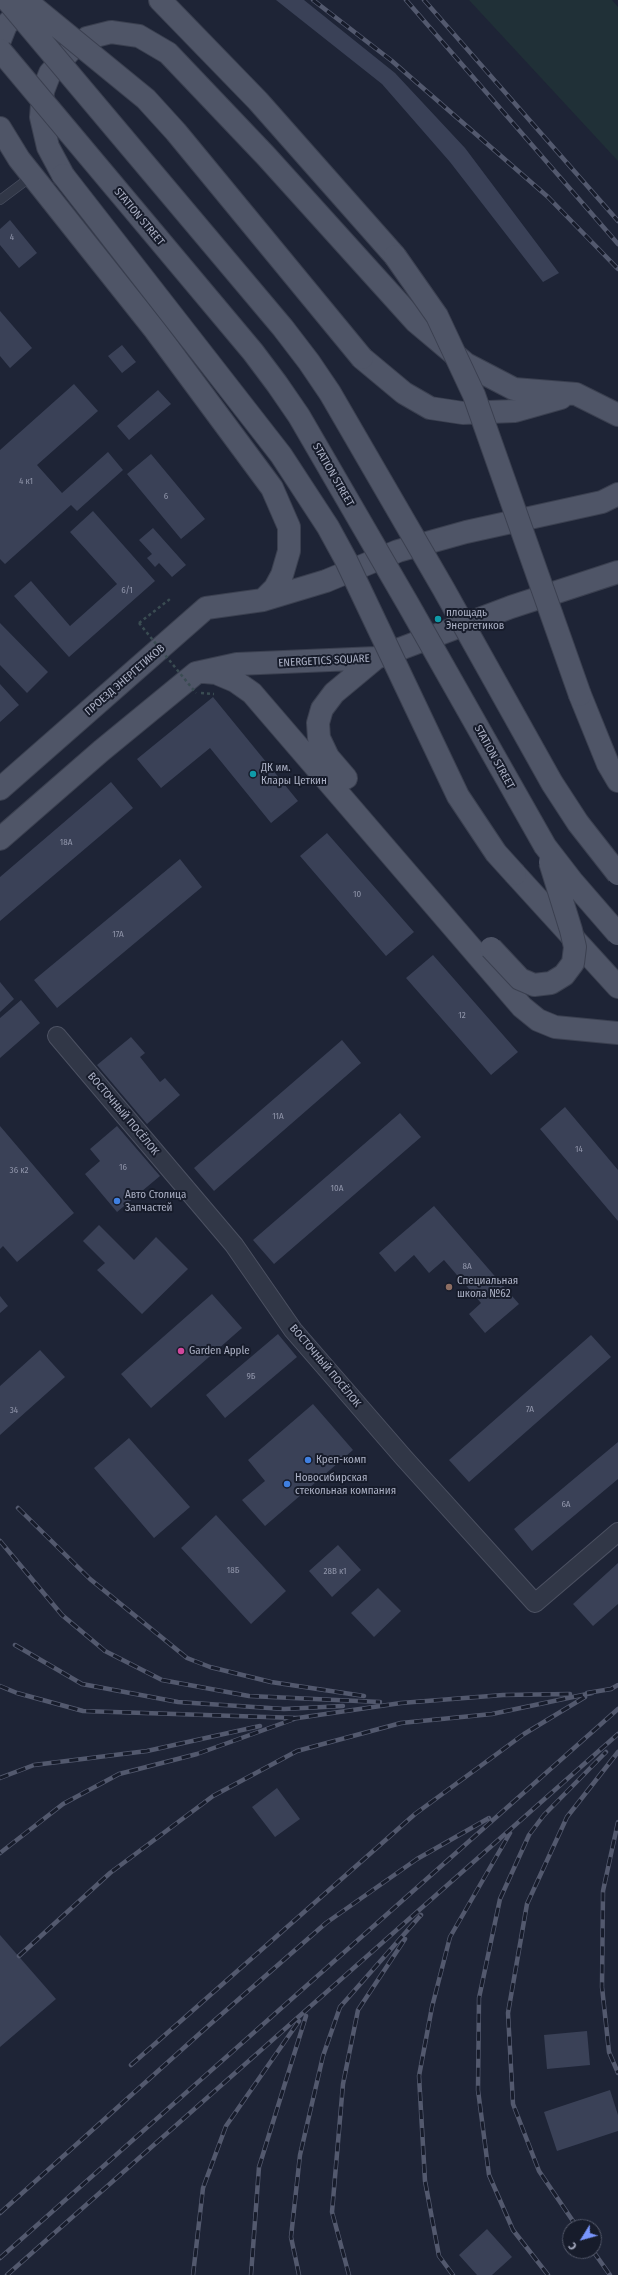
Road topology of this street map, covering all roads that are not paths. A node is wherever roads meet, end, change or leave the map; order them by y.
1 (7, 0) edge
2 (25, 0) edge
3 (31, 0) edge
4 (160, 0) edge
5 (0, 40) edge
6 (0, 50) edge
7 (0, 128) edge
8 (0, 138) edge
9 (19, 159) junction
10 (32, 176) junction
11 (0, 200) edge
12 (576, 394) junction
13 (618, 415) edge
14 (610, 498) edge
15 (618, 572) edge
16 (263, 600) junction
17 (376, 658) junction
18 (202, 672) junction
19 (618, 781) edge
20 (0, 789) edge
21 (0, 839) edge
22 (545, 846) junction
23 (618, 874) edge
24 (618, 934) edge
25 (618, 987) edge
26 (618, 1033) edge
27 (57, 1036) dead end
28 (618, 1532) edge

1 - 23 main road, bridge
2 - 12 main road, bridge
3 - 5 main road
4 - 19 main road, bridge
6 - 22 main road, STATION STREET, bridge
7 - 9 main road
8 - 9 street
9 - 10 main road
10 - 11 lane
10 - 16 main road
12 - 13 main road
12 - 25 main road, bridge
14 - 16 main road
15 - 17 main road, ENERGETICS SQUARE
16 - 20 main road, ПРОЕЗД ЭНЕРГЕТИКОВ
17 - 18 main road, ENERGETICS SQUARE
17 - 22 main road, bridge
18 - 21 main road
18 - 26 main road
22 - 24 main road, STATION STREET, bridge
27 - 28 street, ВОСТОЧНЫЙ ПОСЁЛОК

